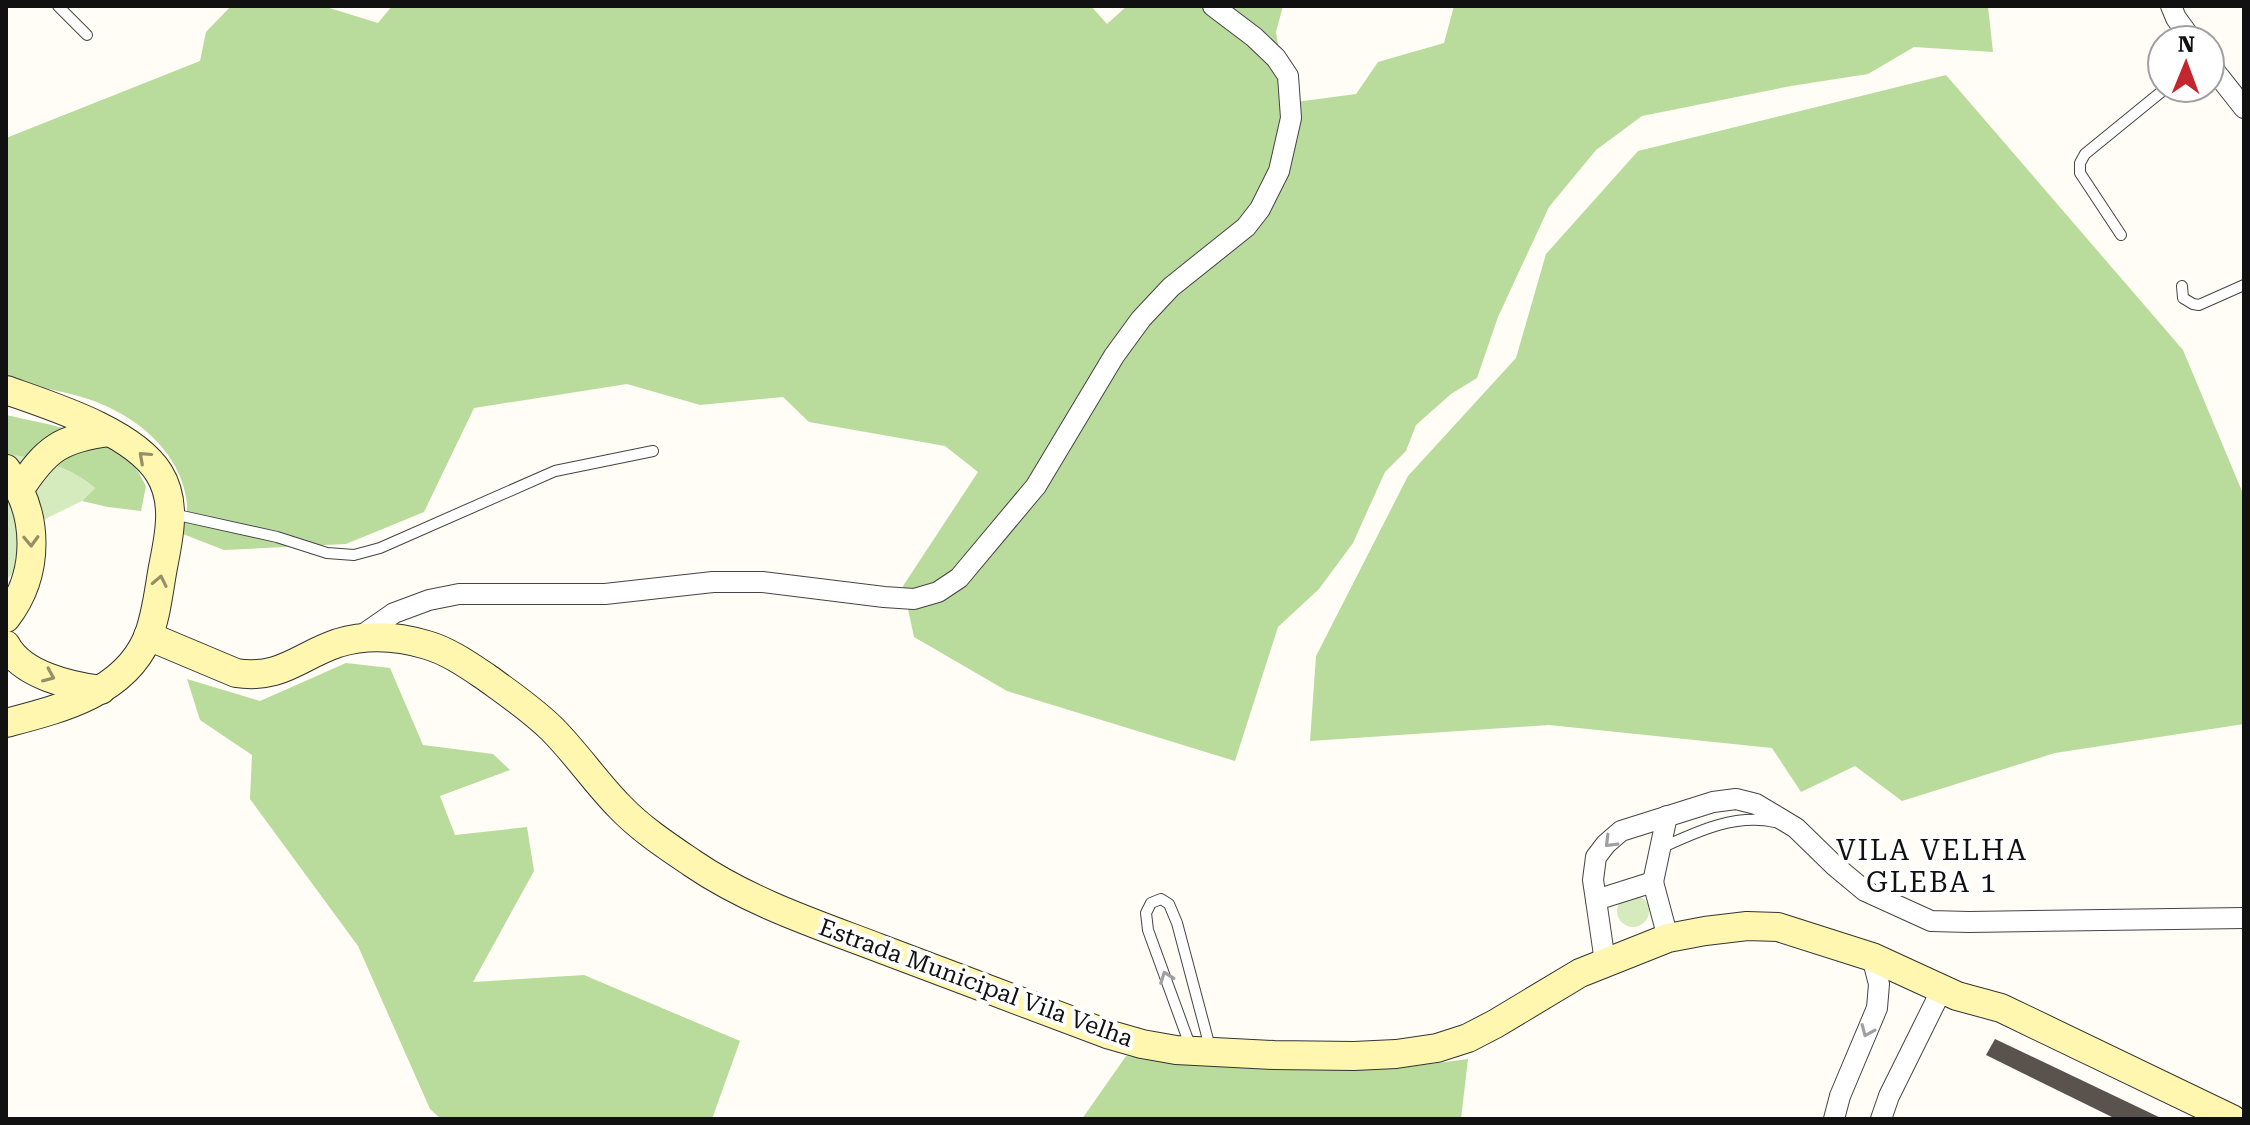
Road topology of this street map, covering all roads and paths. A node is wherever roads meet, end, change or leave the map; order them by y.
1 (58, 6) edge
2 (1213, 6) edge
3 (2155, 6) edge
4 (2173, 12) edge
5 (87, 35) dead end
6 (2226, 85) edge
7 (2146, 104) edge
8 (2244, 108) edge
9 (2121, 235) dead end
10 (2244, 285) edge
11 (2182, 286) dead end
12 (6, 390) edge
13 (109, 432) junction
14 (653, 451) dead end
15 (13, 479) edge
16 (171, 513) junction
17 (6, 618) edge
18 (148, 636) junction
19 (358, 638) junction
20 (6, 645) edge
21 (101, 690) junction
22 (6, 723) edge
23 (1667, 816) junction
24 (1796, 828) junction
25 (1659, 849) junction
26 (1653, 882) junction
27 (1596, 900) junction
28 (2244, 918) edge
29 (1668, 938) junction
30 (1872, 957) junction
31 (1605, 962) junction
32 (1942, 989) junction
33 (1202, 1051) junction
34 (1834, 1119) edge
35 (1881, 1119) edge
36 (2232, 1119) edge

1 - 5 lane
2 - 19 street
3 - 4 street
6 - 8 street
7 - 9 lane
10 - 11 lane
12 - 13 main road
13 - 15 main road
16 -> 13 main road
14 - 16 lane
15 -> 17 main road
18 -> 16 main road
18 - 19 main road, Estrada Municipal Vila Velha
18 - 21 main road
19 - 33 main road, Estrada Municipal Vila Velha
20 -> 21 main road
21 - 22 main road
23 - 24 street
23 - 25 street
23 -> 27 street
24 - 25 lane
24 - 28 street
25 - 26 street
26 - 27 street
26 - 29 street
27 - 31 street
29 - 30 main road, Estrada Municipal Vila Velha
29 - 31 main road, Estrada Municipal Vila Velha
30 - 32 main road, Estrada Municipal Vila Velha
30 -> 34 street
31 - 33 main road, Estrada Municipal Vila Velha
32 - 35 street
32 - 36 main road, Estrada Municipal Vila Velha
33 -> 33 lane

